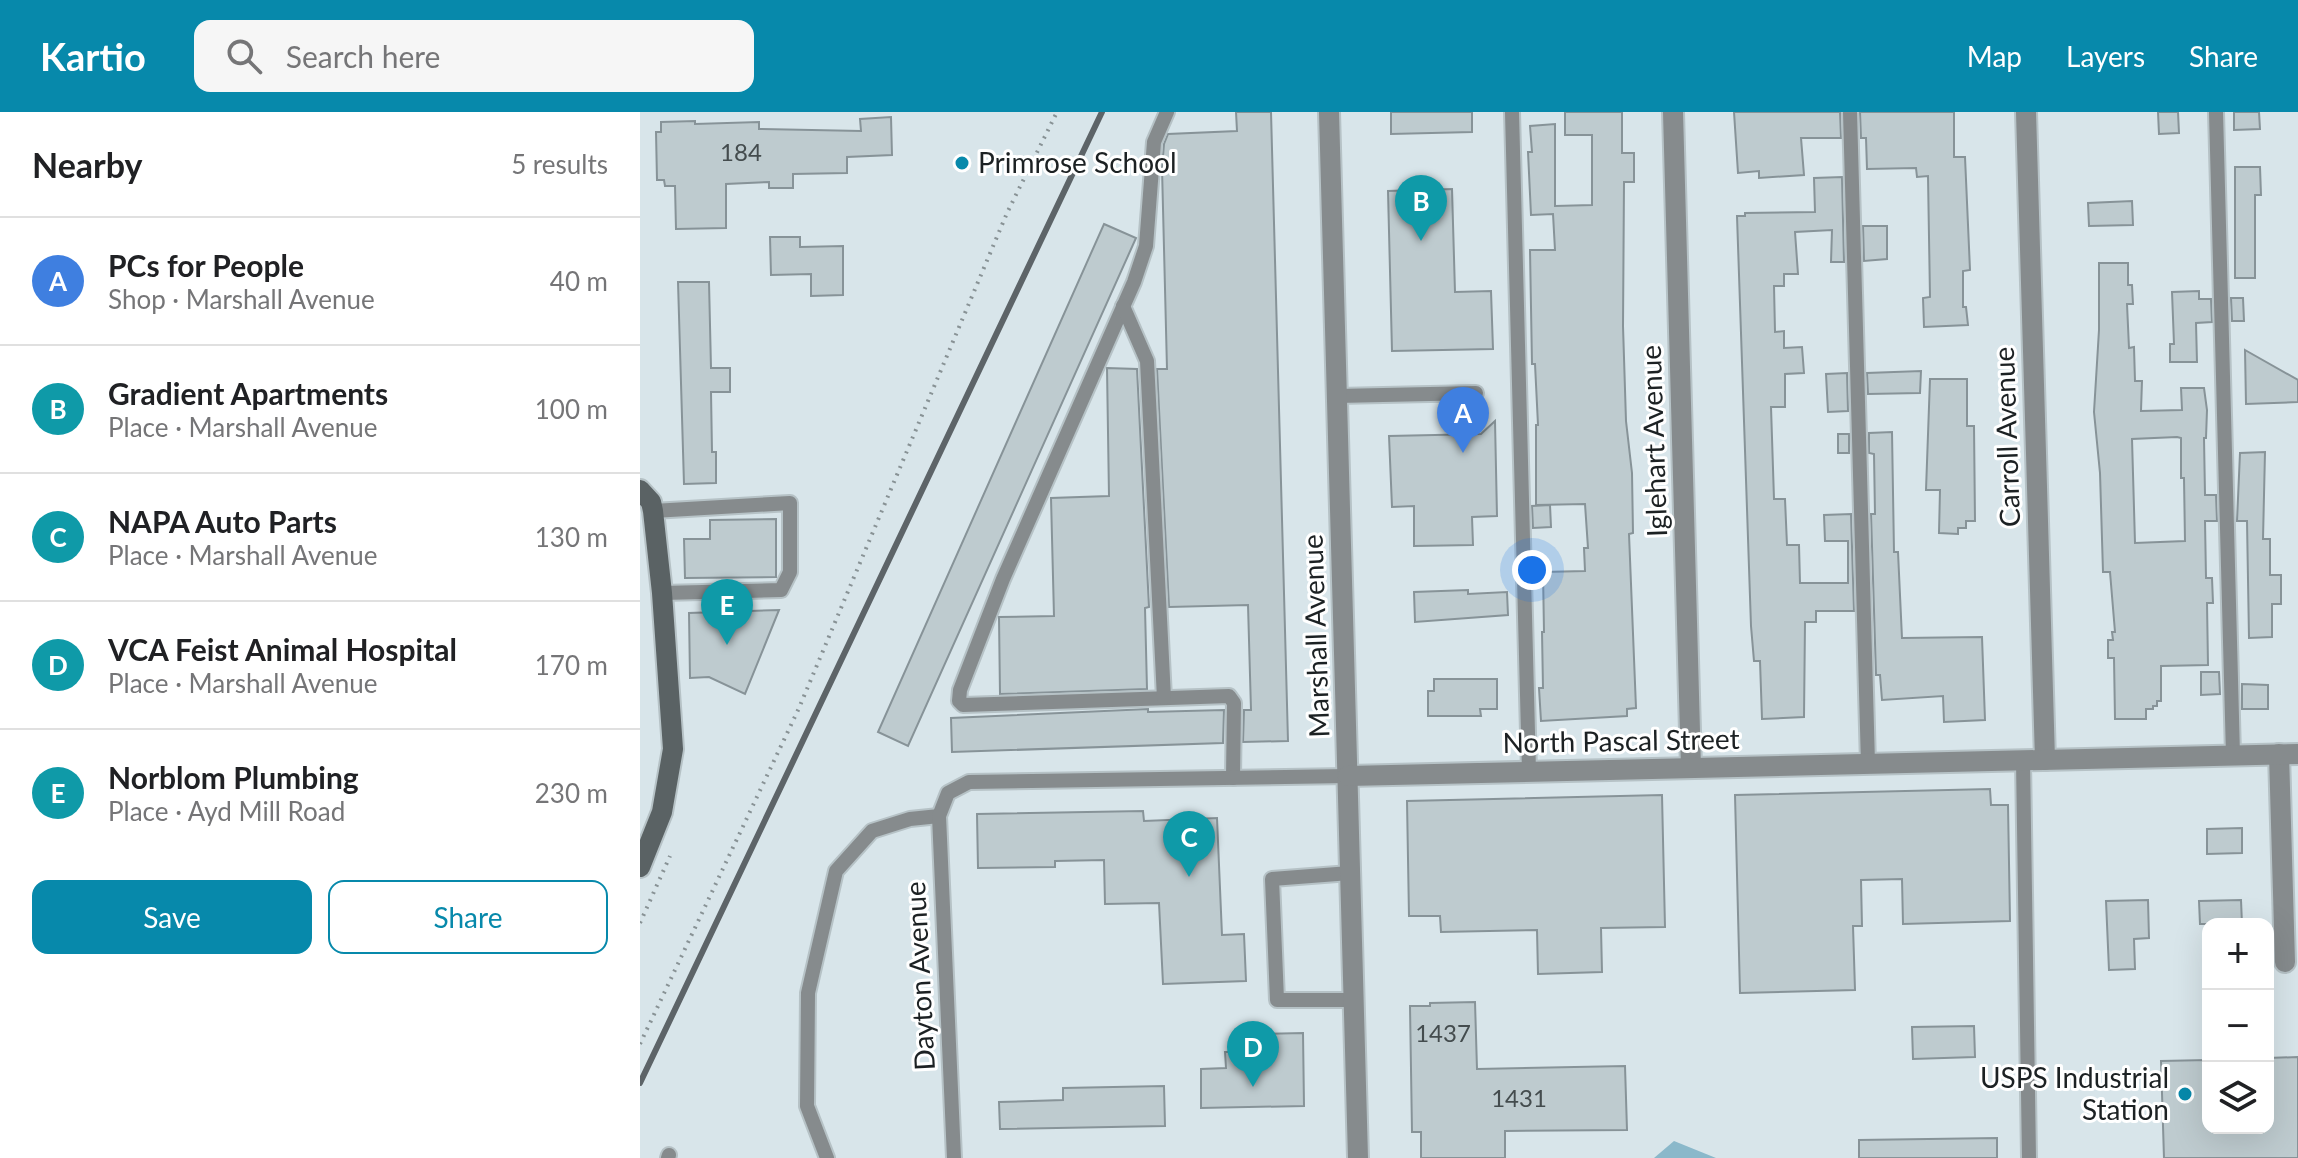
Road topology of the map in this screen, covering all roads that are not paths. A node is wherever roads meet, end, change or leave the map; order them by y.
1 (1167, 112) edge
2 (1329, 112) edge
3 (1512, 112) edge
4 (1673, 112) edge
5 (1850, 112) edge
6 (2026, 112) edge
7 (2216, 112) edge
8 (1123, 306) junction
9 (1476, 393) dead end
10 (1337, 396) junction
11 (640, 490) edge
12 (653, 511) junction
13 (662, 593) junction
14 (1164, 698) junction
15 (2288, 754) edge
16 (2233, 755) junction
17 (2023, 760) junction
18 (2045, 760) junction
19 (1868, 764) junction
20 (1691, 768) junction
21 (1529, 772) junction
22 (1348, 776) junction
23 (1233, 778) junction
24 (948, 793) joint
25 (939, 816) junction
26 (640, 867) edge
27 (1350, 873) junction
28 (2285, 962) dead end
29 (1353, 1000) junction
30 (827, 1158) edge
31 (954, 1158) edge
32 (1358, 1158) edge
33 (2029, 1158) edge

1 - 8 lane
2 - 10 street, Marshall Avenue
3 - 21 lane
4 - 20 street, Iglehart Avenue
5 - 19 lane
6 - 18 street, Carroll Avenue
7 - 16 lane
8 - 14 lane
8 - 14 lane
9 - 10 lane
10 - 22 street, Marshall Avenue
11 - 12 main road
12 - 13 main road
12 - 13 lane
13 - 26 main road
14 - 23 lane
15 - 16 street, North Pascal Street
15 - 28 street
16 - 18 street, North Pascal Street
17 - 18 street, North Pascal Street
17 - 19 street, North Pascal Street
17 - 33 lane
19 - 20 street, North Pascal Street
20 - 21 street, North Pascal Street
21 - 22 street, North Pascal Street
22 - 23 lane, North Pascal Street
22 - 27 street, Marshall Avenue
23 - 24 lane, North Pascal Street
24 - 25 lane, Dayton Avenue
25 - 30 lane
25 - 31 lane, Dayton Avenue
27 - 29 street, Marshall Avenue
27 - 29 lane
29 - 32 street, Marshall Avenue

